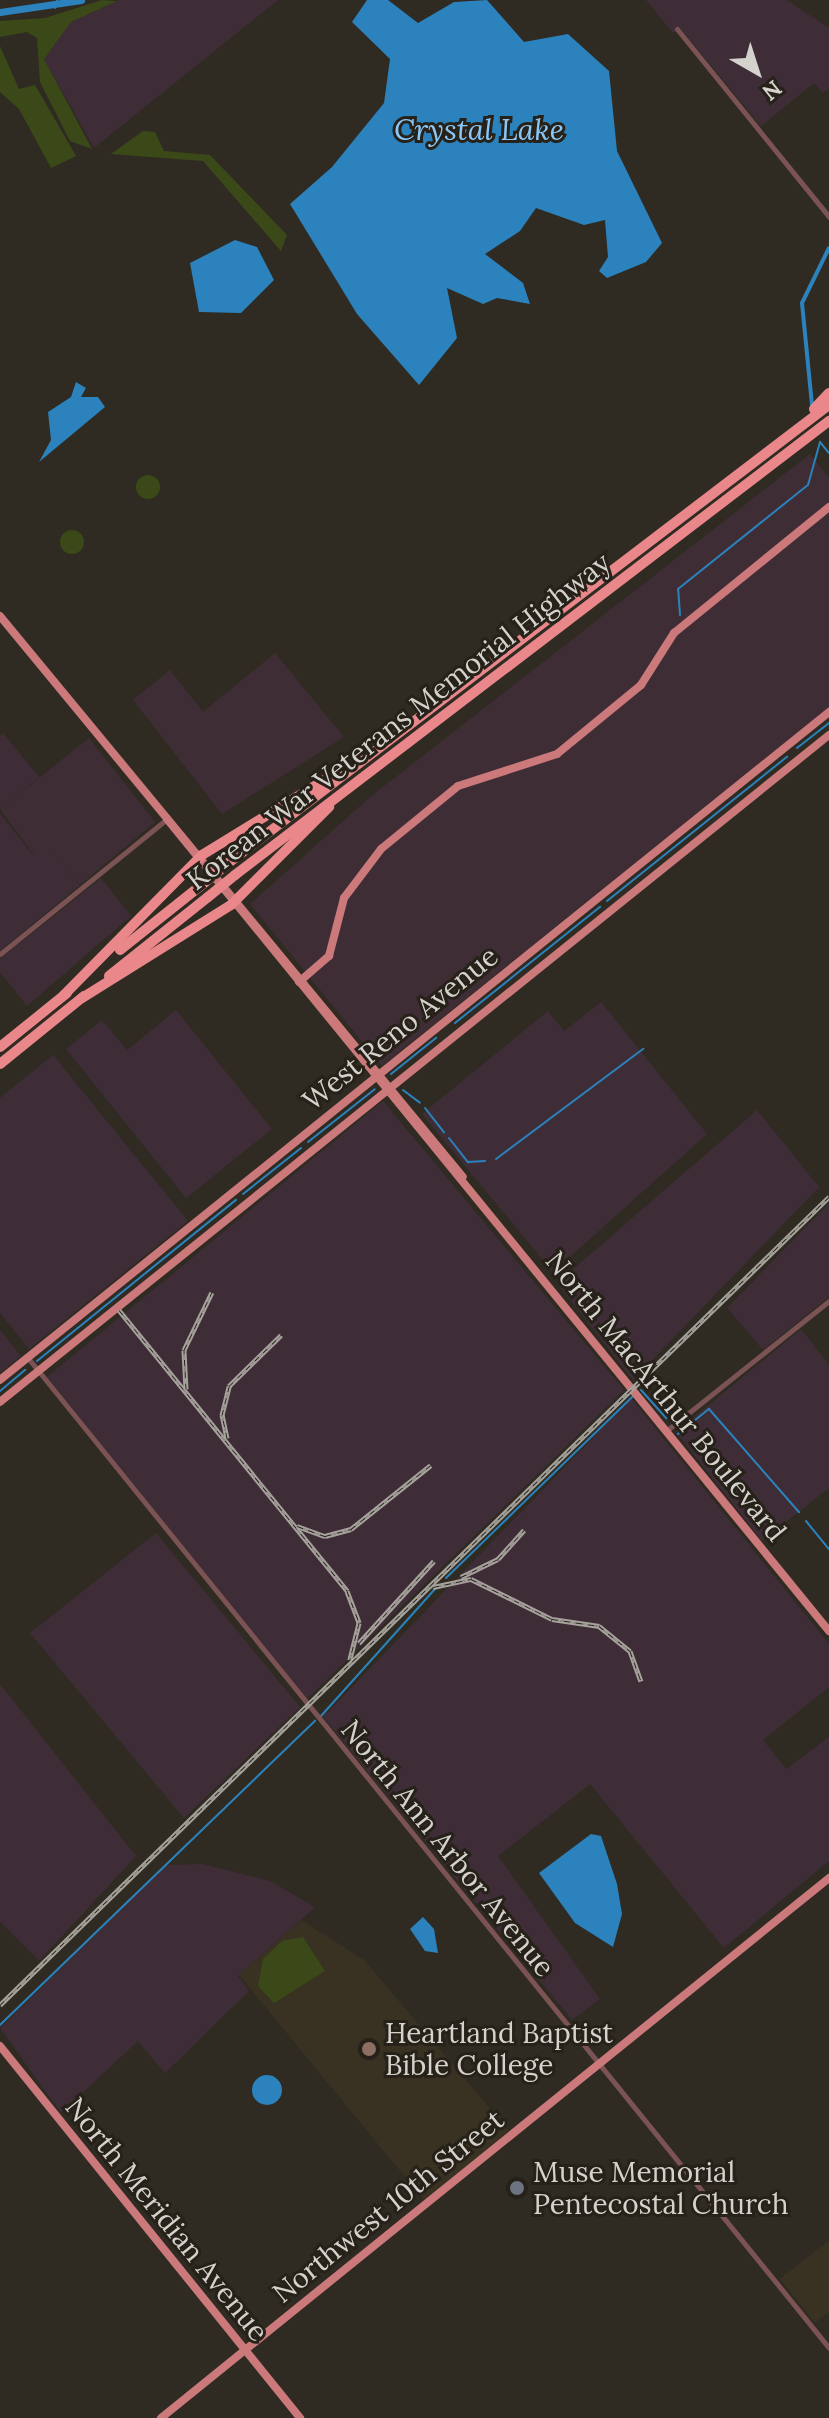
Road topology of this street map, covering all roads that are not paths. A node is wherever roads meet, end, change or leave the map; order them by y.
1 (677, 29) dead end
2 (829, 217) edge
3 (829, 393) edge
4 (829, 405) edge
5 (829, 421) edge
6 (829, 430) edge
7 (777, 446) junction
8 (794, 450) junction
9 (829, 507) edge
10 (0, 616) edge
11 (829, 712) edge
12 (829, 735) edge
13 (346, 769) junction
14 (357, 777) junction
15 (167, 819) junction
16 (199, 858) junction
17 (235, 902) junction
18 (0, 954) edge
19 (300, 982) junction
20 (64, 995) junction
21 (82, 998) junction
22 (321, 1015) junction
23 (337, 1019) junction
24 (334, 1032) junction
25 (352, 1037) junction
26 (0, 1047) edge
27 (0, 1064) edge
28 (377, 1076) junction
29 (388, 1089) junction
30 (410, 1124) junction
31 (430, 1134) junction
32 (298, 1138) junction
33 (309, 1152) junction
34 (469, 1188) junction
35 (829, 1301) edge
36 (28, 1357) junction
37 (36, 1373) junction
38 (0, 1380) edge
39 (0, 1402) edge
40 (666, 1431) junction
41 (829, 1631) edge
42 (829, 1878) edge
43 (0, 2046) edge
44 (599, 2065) junction
45 (829, 2348) edge
46 (244, 2350) junction
47 (161, 2418) edge
48 (300, 2418) edge

1 - 2 street
3 - 7 highway
4 - 7 highway, Korean War Veterans Memorial Highway
5 - 8 highway, Korean War Veterans Memorial Highway
6 - 8 highway
7 - 13 highway, Korean War Veterans Memorial Highway
8 - 14 highway, Korean War Veterans Memorial Highway
9 - 19 main road
10 - 15 main road
11 - 28 main road, West Reno Avenue
12 - 29 main road, West Reno Avenue
13 - 16 highway
13 - 20 highway, Korean War Veterans Memorial Highway, bridge
14 - 17 highway
14 - 21 highway, Korean War Veterans Memorial Highway, bridge
15 - 16 main road
15 - 18 street
16 - 17 main road
16 - 20 highway
17 - 19 main road
17 - 21 highway
19 - 22 main road
19 - 23 main road
20 - 26 highway, Korean War Veterans Memorial Highway
21 - 27 highway, Korean War Veterans Memorial Highway
22 - 23 main road
22 - 24 main road
23 - 25 main road
24 - 25 main road
24 - 28 main road
25 - 28 main road
28 - 29 main road
28 - 32 main road, West Reno Avenue
29 - 30 main road
29 - 31 main road
29 - 33 main road, West Reno Avenue
30 - 31 main road
30 - 34 main road
31 - 34 main road
32 - 33 main road
32 - 36 main road, West Reno Avenue
33 - 37 main road, West Reno Avenue
34 - 40 main road, North MacArthur Boulevard
35 - 40 street
36 - 37 street, North Ann Arbor Avenue
36 - 38 main road, West Reno Avenue
37 - 39 main road, West Reno Avenue
37 - 44 street, North Ann Arbor Avenue
40 - 41 main road, North MacArthur Boulevard
42 - 44 main road, Northwest 10th Street
43 - 46 main road, North Meridian Avenue
44 - 45 street, North Ann Arbor Avenue
44 - 46 main road, Northwest 10th Street
46 - 47 main road, Northwest 10th Street
46 - 48 main road, North Meridian Avenue

